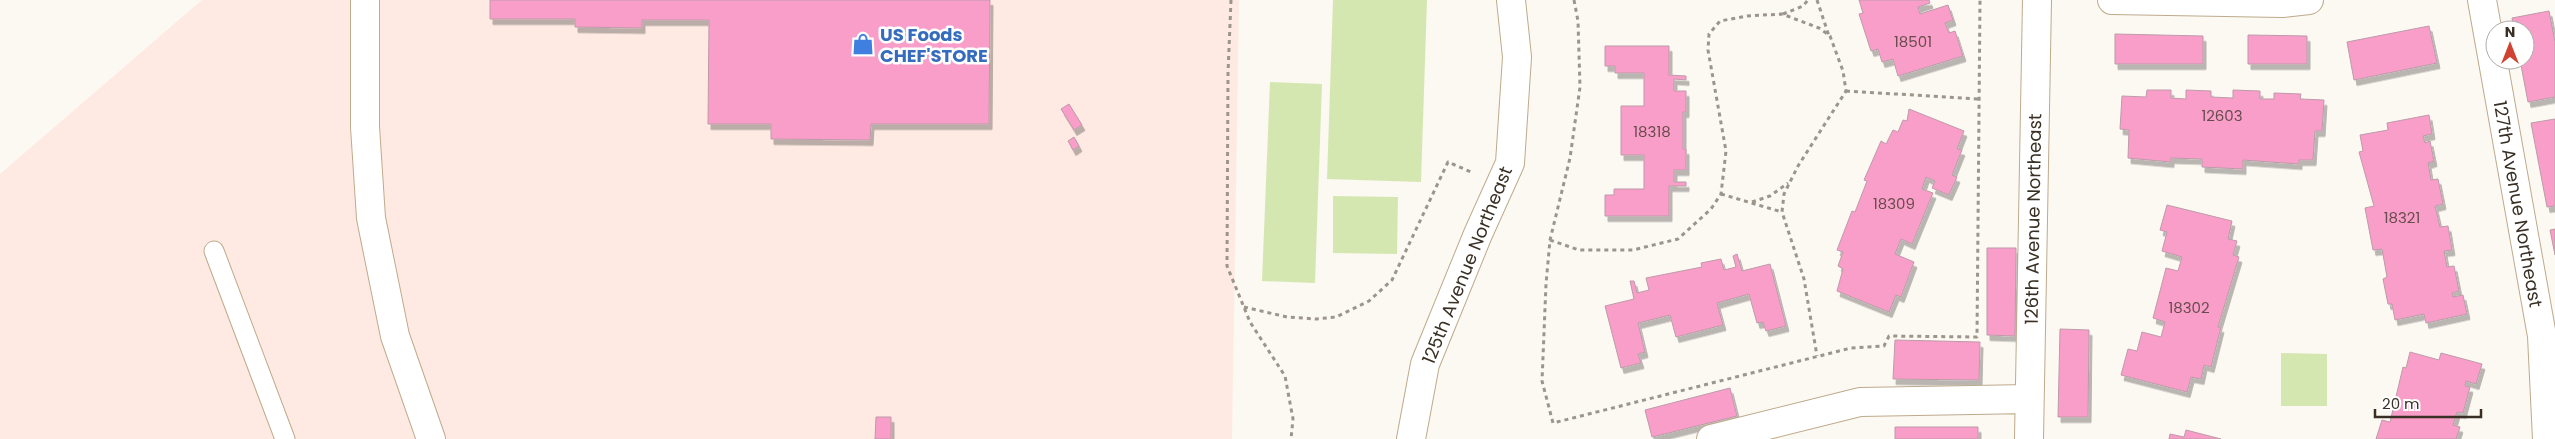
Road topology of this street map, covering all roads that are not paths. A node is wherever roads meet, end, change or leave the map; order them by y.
1 (365, 0) edge
2 (1512, 0) edge
3 (2037, 0) edge
4 (2112, 0) edge
5 (2309, 0) edge
6 (2482, 0) edge
7 (214, 252) dead end
8 (2029, 398) junction
9 (285, 439) edge
10 (432, 439) edge
11 (1411, 439) edge
12 (1711, 439) edge
13 (2029, 439) edge
14 (2547, 439) edge

1 - 10 street
2 - 11 street, 125th Avenue Northeast
3 - 8 street, 126th Avenue Northeast
4 - 5 street
6 - 14 street, 127th Avenue Northeast
7 - 9 lane
8 - 12 street
8 - 13 street, 126th Avenue Northeast

